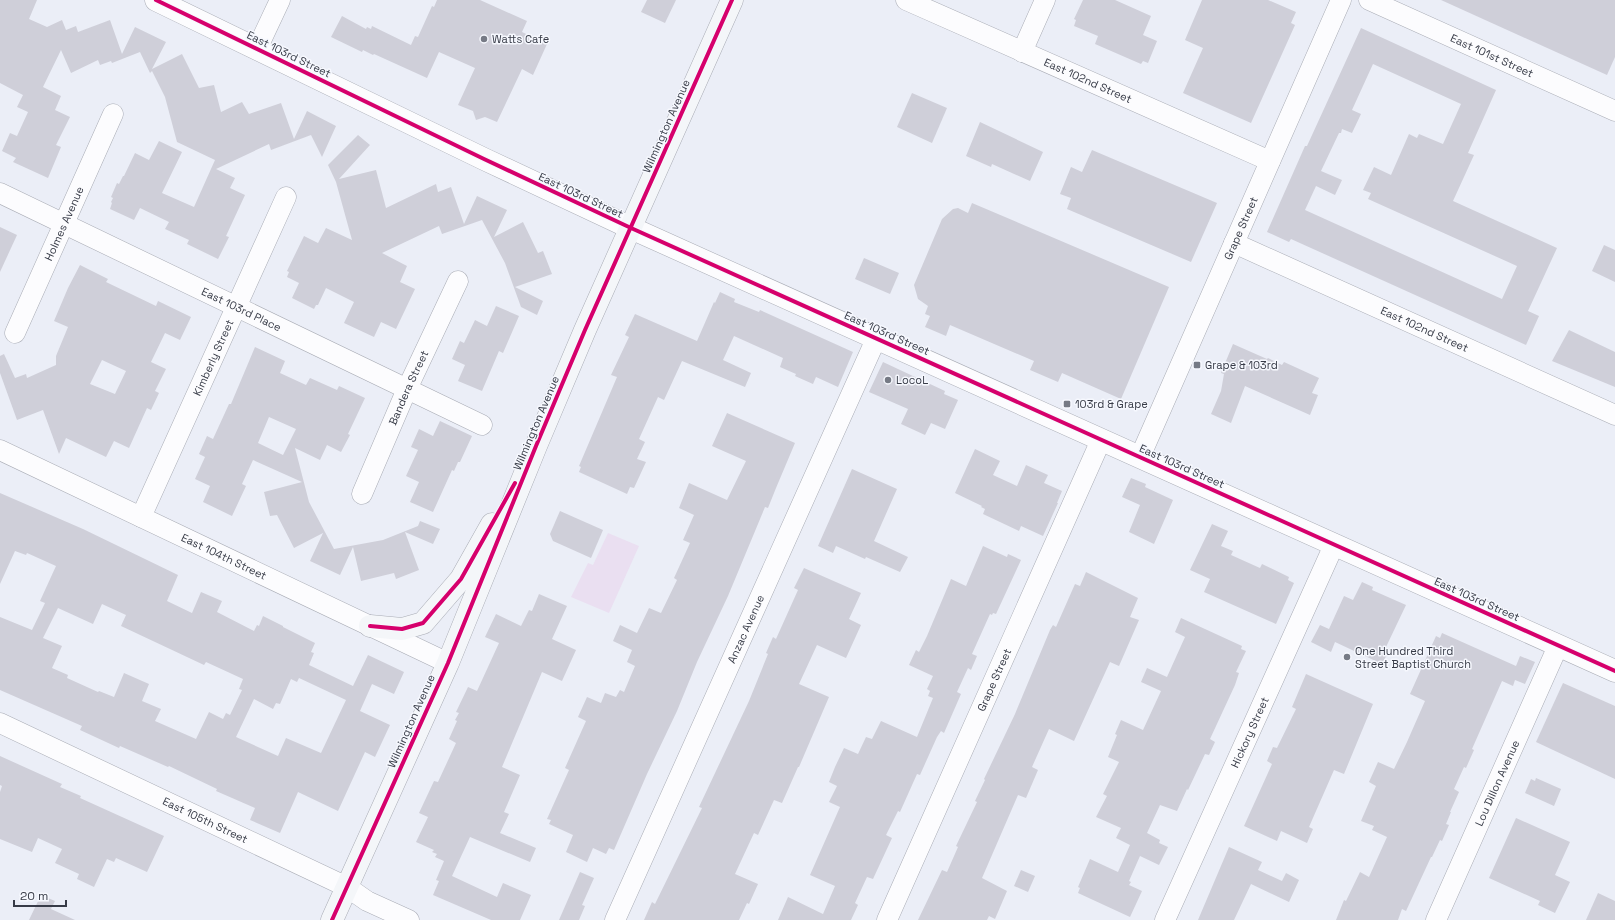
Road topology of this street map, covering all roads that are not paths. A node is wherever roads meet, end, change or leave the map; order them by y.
1 (156, 0) edge
2 (280, 0) edge
3 (732, 0) edge
4 (906, 0) edge
5 (1045, 0) edge
6 (1341, 0) edge
7 (1370, 0) edge
8 (257, 49) junction
9 (1022, 52) junction
10 (1615, 111) edge
11 (113, 114) dead end
12 (1270, 161) junction
13 (0, 193) edge
14 (286, 197) dead end
15 (64, 223) junction
16 (631, 228) junction
17 (1234, 243) junction
18 (458, 281) dead end
19 (236, 307) junction
20 (15, 334) dead end
21 (876, 338) junction
22 (407, 389) junction
23 (1615, 415) edge
24 (482, 425) dead end
25 (1101, 440) junction
26 (536, 446) junction
27 (0, 450) edge
28 (1140, 457) junction
29 (362, 494) dead end
30 (141, 517) junction
31 (1334, 545) junction
32 (370, 626) junction
33 (1558, 646) junction
34 (448, 663) junction
35 (1615, 671) edge
36 (0, 723) edge
37 (347, 887) junction
38 (332, 920) edge
39 (409, 920) edge
40 (615, 920) edge
41 (887, 920) edge
42 (1165, 920) edge
43 (1436, 920) edge

1 - 8 street, East 103rd Street
2 - 8 street
3 - 16 main road, Wilmington Avenue
4 - 9 street, East 102nd Street
5 - 9 street
6 - 12 street, Grape Street
7 - 10 street, East 101st Street
8 - 16 street, East 103rd Street
9 - 12 street, East 102nd Street
11 - 15 street, Holmes Avenue
12 - 17 street, Grape Street
13 - 15 street, East 103rd Place
14 - 19 street, Kimberly Street
15 - 19 street, East 103rd Place
15 - 20 street, Holmes Avenue
16 - 21 street, East 103rd Street
16 - 26 main road, Wilmington Avenue
17 - 23 street, East 102nd Street
17 - 28 street, Grape Street
18 - 22 street, Bandera Street
19 - 22 street, East 103rd Place
19 - 30 street, Kimberly Street
21 - 25 street, East 103rd Street
21 - 40 street, Anzac Avenue
22 - 24 street, East 103rd Place
22 - 29 street, Bandera Street
25 - 28 street, East 103rd Street
25 - 41 street, Grape Street
26 - 32 main road
26 - 34 main road, Wilmington Avenue
27 - 30 street, East 104th Street
28 - 31 street, East 103rd Street
30 - 32 street, East 104th Street
31 - 33 street, East 103rd Street
31 - 42 street, Hickory Street
32 - 34 street, East 104th Street
33 - 35 street, East 103rd Street
33 - 43 street, Lou Dillon Avenue
34 - 37 main road, Wilmington Avenue
36 - 37 street, East 105th Street
37 - 38 main road, Wilmington Avenue
37 - 39 street, East 105th Street

